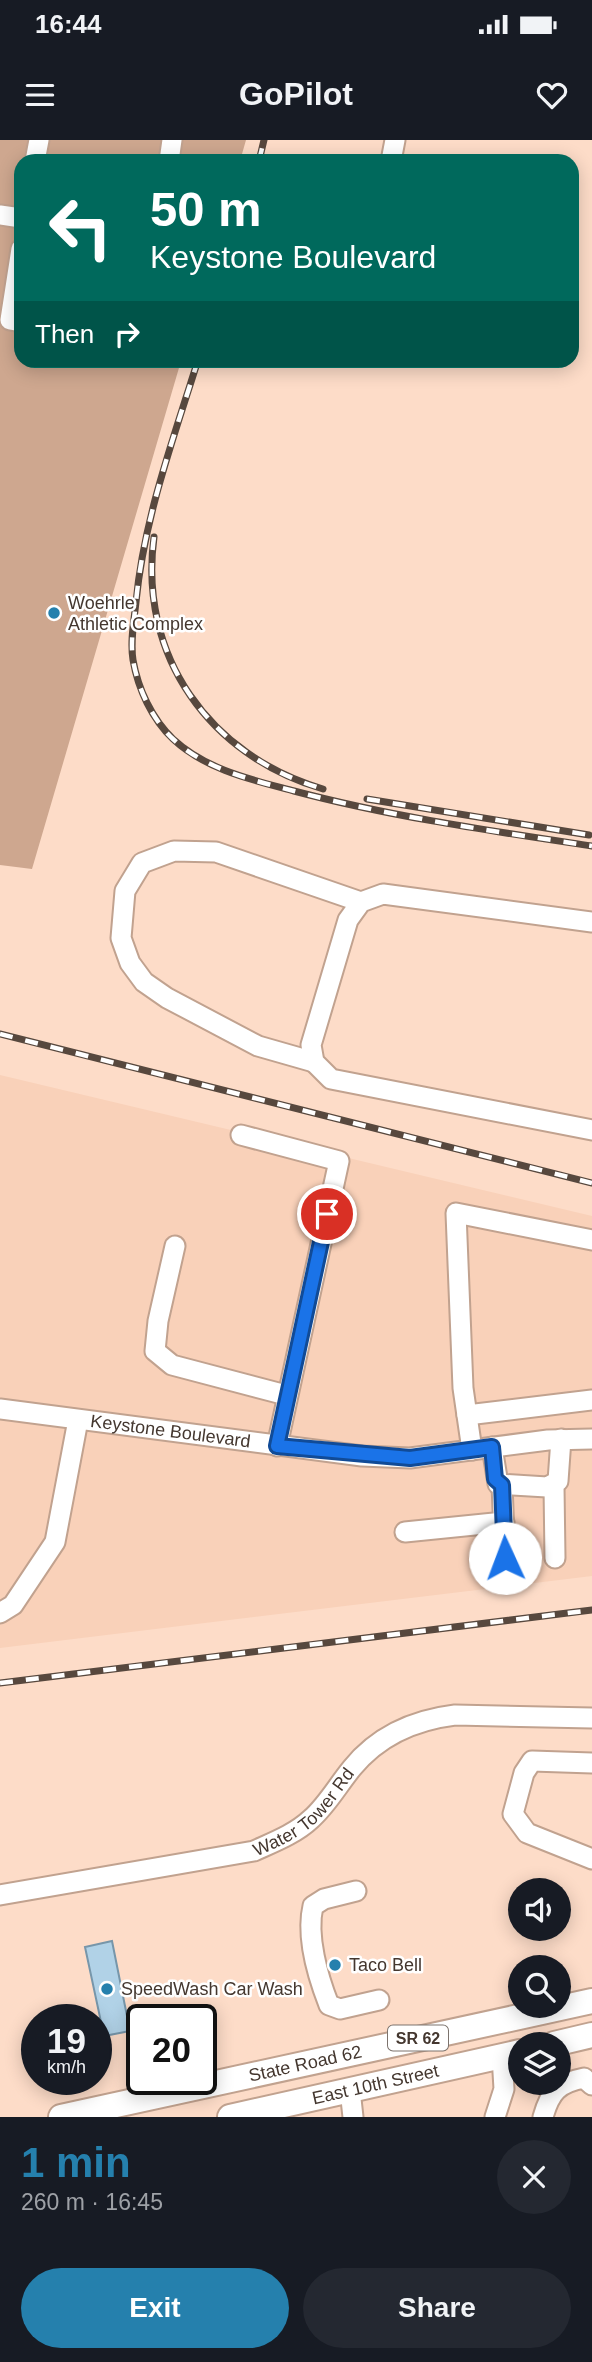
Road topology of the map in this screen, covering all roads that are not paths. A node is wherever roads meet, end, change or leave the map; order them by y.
1 (14, 290) edge
2 (14, 321) edge
3 (361, 902) junction
4 (592, 922) edge
5 (314, 1062) junction
6 (592, 1130) edge
7 (241, 1135) dead end
8 (592, 1240) edge
9 (175, 1246) dead end
10 (286, 1395) junction
11 (592, 1400) edge
12 (0, 1409) edge
13 (467, 1415) junction
14 (78, 1420) junction
15 (561, 1439) junction
16 (592, 1439) edge
17 (277, 1446) junction
18 (492, 1447) junction
19 (471, 1450) junction
20 (502, 1485) junction
21 (554, 1486) junction
22 (504, 1522) junction
23 (405, 1532) dead end
24 (505, 1558) dead end
25 (555, 1558) dead end
26 (0, 1613) edge
27 (592, 1717) edge
28 (592, 1763) edge
29 (592, 1859) edge
30 (356, 1891) dead end
31 (0, 1895) edge
32 (379, 2000) dead end
33 (592, 2001) edge
34 (592, 2035) edge
35 (571, 2040) edge
36 (508, 2055) edge
37 (508, 2069) edge
38 (592, 2085) edge
39 (350, 2090) junction
40 (61, 2117) edge
41 (230, 2117) edge
42 (353, 2117) edge
43 (495, 2117) edge
44 (543, 2117) edge

1 - 2 street
3 - 4 street
3 - 5 street
3 - 5 street
5 - 6 street
7 - 10 street
8 - 13 street
9 - 10 street
10 - 17 street
11 - 13 street
12 - 14 street, Keystone Boulevard
13 - 19 street
14 - 17 street, Keystone Boulevard
14 - 26 street
15 - 16 street, Keystone Boulevard
15 - 18 street, Keystone Boulevard
15 - 21 street
17 - 19 street, Keystone Boulevard
18 - 19 street, Keystone Boulevard
18 - 20 street
20 - 21 street
20 - 22 street
21 - 25 street
22 - 23 street
22 - 24 street
27 - 31 street, Water Tower Rd
28 - 29 street
30 - 32 street
33 - 40 main road, State Road 62 / SR 62
34 - 35 main road
36 - 39 main road, East 10th Street / SR 62
37 - 43 street
38 - 44 street
39 - 41 main road, East 10th Street / SR 62
39 - 42 street

